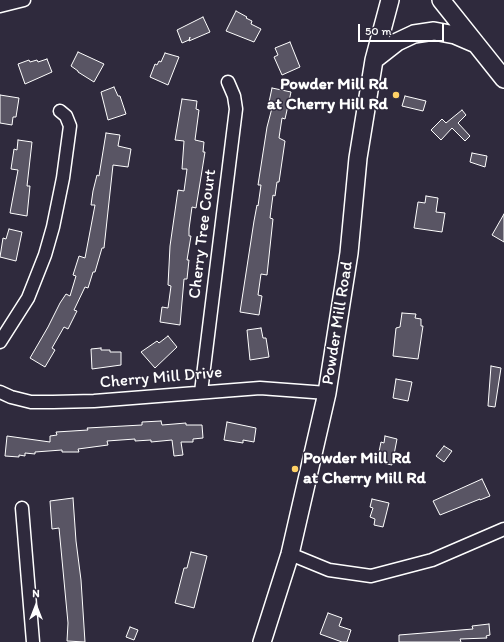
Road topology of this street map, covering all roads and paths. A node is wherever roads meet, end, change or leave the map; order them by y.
1 (24, 0) edge
2 (390, 0) edge
3 (442, 0) edge
4 (0, 6) edge
5 (476, 44) junction
6 (374, 60) junction
7 (504, 79) edge
8 (228, 82) dead end
9 (60, 111) dead end
10 (0, 342) edge
11 (0, 392) edge
12 (201, 392) junction
13 (327, 393) junction
14 (22, 508) dead end
15 (504, 529) edge
16 (290, 554) junction
17 (33, 642) edge
18 (262, 642) edge

1 - 4 street
2 - 6 main road, Powder Mill Road
3 - 5 main road
5 - 6 main road
5 - 7 main road
6 - 13 main road, Powder Mill Road
8 - 12 street, Cherry Tree Court
9 - 10 street
11 - 12 street, Cherry Mill Drive
12 - 13 street, Cherry Mill Drive
13 - 16 main road, Powder Mill Road
14 - 17 street
15 - 16 street
16 - 18 main road, Powder Mill Road

